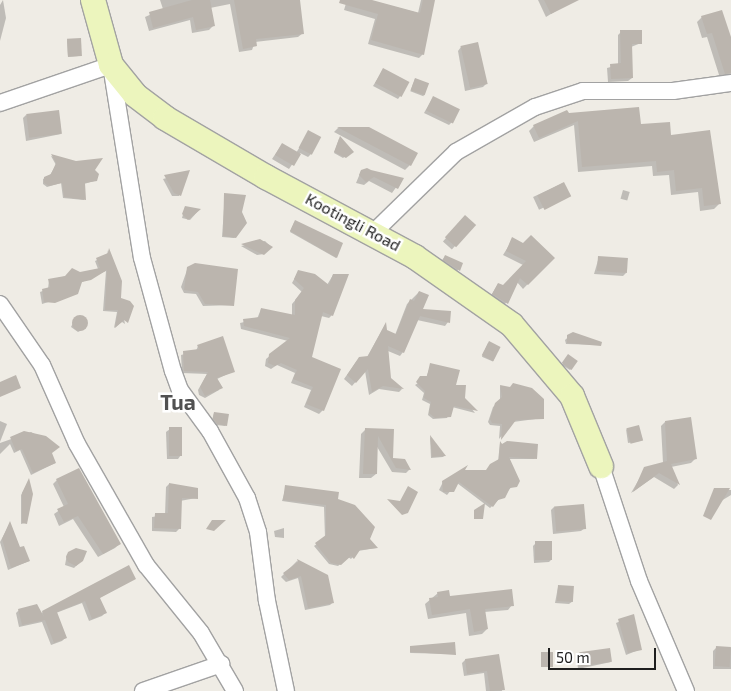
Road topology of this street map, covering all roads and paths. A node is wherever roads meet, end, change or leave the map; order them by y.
1 (93, 0) edge
2 (111, 65) junction
3 (731, 83) edge
4 (0, 103) edge
5 (374, 232) junction
6 (0, 304) edge
7 (601, 466) joint
8 (221, 664) junction
9 (143, 691) edge
10 (234, 691) edge
11 (286, 691) edge
12 (686, 691) edge

1 - 2 street, Kootingli Road
2 - 4 street
2 - 5 street, Kootingli Road
2 - 11 street
3 - 5 street
5 - 7 street, Kootingli Road
6 - 8 street
7 - 12 street
8 - 9 street
8 - 10 street

